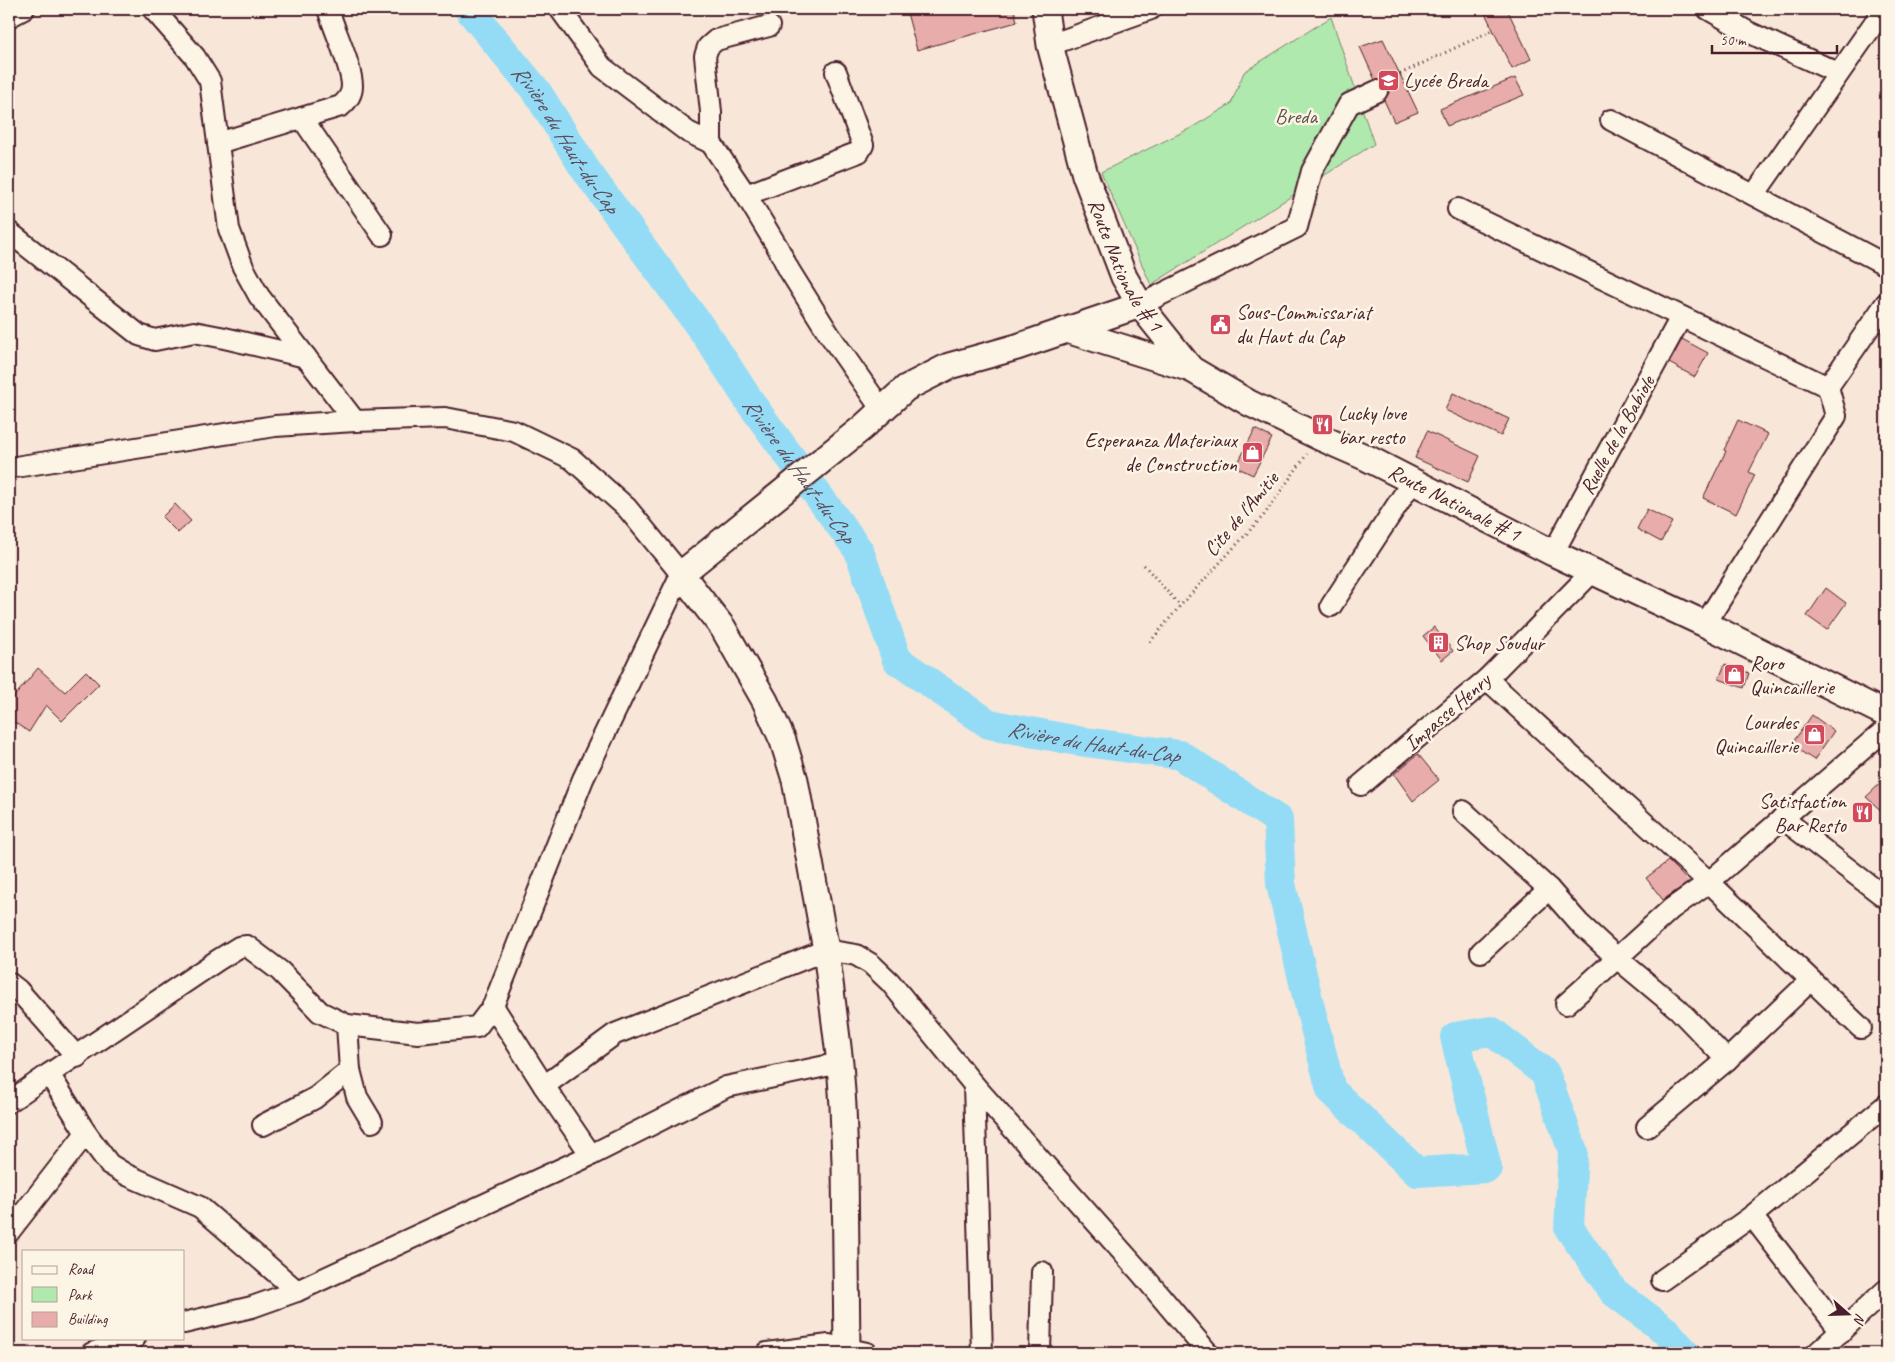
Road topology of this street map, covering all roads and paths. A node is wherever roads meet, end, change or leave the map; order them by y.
1 (24, 9) edge
2 (153, 9) edge
3 (560, 9) edge
4 (1045, 9) edge
5 (1151, 9) edge
6 (1708, 9) edge
7 (1884, 9) edge
8 (328, 12) dead end
9 (9, 17) edge
10 (770, 26) dead end
11 (1493, 30) dead end
12 (1050, 45) junction
13 (836, 72) dead end
14 (1838, 73) junction
15 (1400, 74) dead end
16 (1377, 92) dead end
17 (302, 118) junction
18 (1611, 120) dead end
19 (218, 143) junction
20 (711, 143) junction
21 (746, 195) junction
22 (1754, 195) junction
23 (1458, 209) dead end
24 (9, 232) edge
25 (382, 235) dead end
26 (1886, 265) edge
27 (1886, 304) edge
28 (1140, 305) junction
29 (1681, 317) junction
30 (1067, 330) junction
31 (306, 357) junction
32 (1191, 369) junction
33 (1828, 387) junction
34 (882, 410) junction
35 (355, 421) junction
36 (1319, 437) junction
37 (9, 468) edge
38 (1412, 482) junction
39 (1553, 553) junction
40 (1144, 565) dead end
41 (1593, 571) junction
42 (681, 574) junction
43 (1180, 606) junction
44 (1331, 606) dead end
45 (1705, 624) junction
46 (1150, 642) dead end
47 (1486, 679) junction
48 (1886, 714) edge
49 (1886, 729) edge
50 (1361, 785) dead end
51 (1463, 811) dead end
52 (1782, 818) junction
53 (1708, 882) junction
54 (1549, 889) junction
55 (1886, 898) edge
56 (826, 950) junction
57 (1481, 952) dead end
58 (1617, 958) junction
59 (1810, 981) junction
60 (9, 983) edge
61 (1566, 1004) dead end
62 (493, 1006) junction
63 (347, 1025) junction
64 (1861, 1028) dead end
65 (77, 1057) junction
66 (1727, 1060) junction
67 (840, 1063) junction
68 (350, 1070) junction
69 (49, 1074) junction
70 (974, 1085) junction
71 (544, 1086) junction
72 (9, 1102) edge
73 (1886, 1106) edge
74 (372, 1122) dead end
75 (263, 1125) dead end
76 (1647, 1127) dead end
77 (86, 1133) junction
78 (591, 1155) junction
79 (1752, 1216) junction
80 (9, 1232) edge
81 (1042, 1272) dead end
82 (1662, 1280) dead end
83 (1886, 1290) edge
84 (297, 1291) junction
85 (185, 1323) edge
86 (1841, 1332) junction
87 (129, 1340) edge
88 (853, 1352) edge
89 (92, 1353) edge
90 (767, 1353) edge
91 (982, 1353) edge
92 (1040, 1353) edge
93 (1208, 1353) edge
94 (1817, 1353) edge

1 - 9 street
2 - 19 street
3 - 20 street
4 - 12 main road, Route Nationale # 1
5 - 12 street
6 - 14 street
7 - 14 street
8 - 17 street
10 - 20 street
11 - 15 path
12 - 28 main road, Route Nationale # 1
13 - 21 street
14 - 22 street
16 - 28 street
17 - 19 street
17 - 25 street
18 - 22 street
19 - 31 street
20 - 21 street
21 - 34 street
22 - 26 street
23 - 29 street
24 - 31 street
27 - 33 street
28 - 30 main road
28 - 32 main road, Route Nationale # 1
29 - 33 street
29 - 39 street, Ruelle de la Babiole
30 - 32 main road
30 - 34 main road
31 - 35 street
32 - 36 main road, Route Nationale # 1
33 - 45 street
34 - 42 main road
35 - 37 street
35 - 42 street
36 - 38 main road, Route Nationale # 1
36 - 43 path, Cite de l'Amitie
38 - 39 main road, Route Nationale # 1
38 - 44 street
39 - 41 main road, Route Nationale # 1
40 - 43 path
41 - 45 main road, Route Nationale # 1
41 - 47 street, Impasse Henry
42 - 56 main road
42 - 62 street
43 - 46 path, Cite de l'Amitie
45 - 48 main road, Route Nationale # 1
47 - 50 street, Impasse Henry
47 - 53 street
49 - 52 street
51 - 54 street
52 - 53 street
52 - 55 street
53 - 58 street
53 - 59 street
54 - 57 street
54 - 58 street
56 - 67 main road
56 - 70 street
56 - 71 street
58 - 61 street
58 - 66 street
59 - 64 street
59 - 66 street
60 - 65 street
62 - 63 street
62 - 71 street
63 - 65 street
63 - 68 street
65 - 69 street
66 - 76 street
67 - 78 street
67 - 88 main road
68 - 74 street
68 - 75 street
69 - 72 street
69 - 77 street
70 - 91 street
70 - 93 street
71 - 78 street
73 - 79 street
77 - 80 street
77 - 84 street
78 - 84 street
79 - 82 street
79 - 86 street
81 - 92 street
83 - 86 street
84 - 85 street
86 - 94 street
87 - 89 street
88 - 90 street

